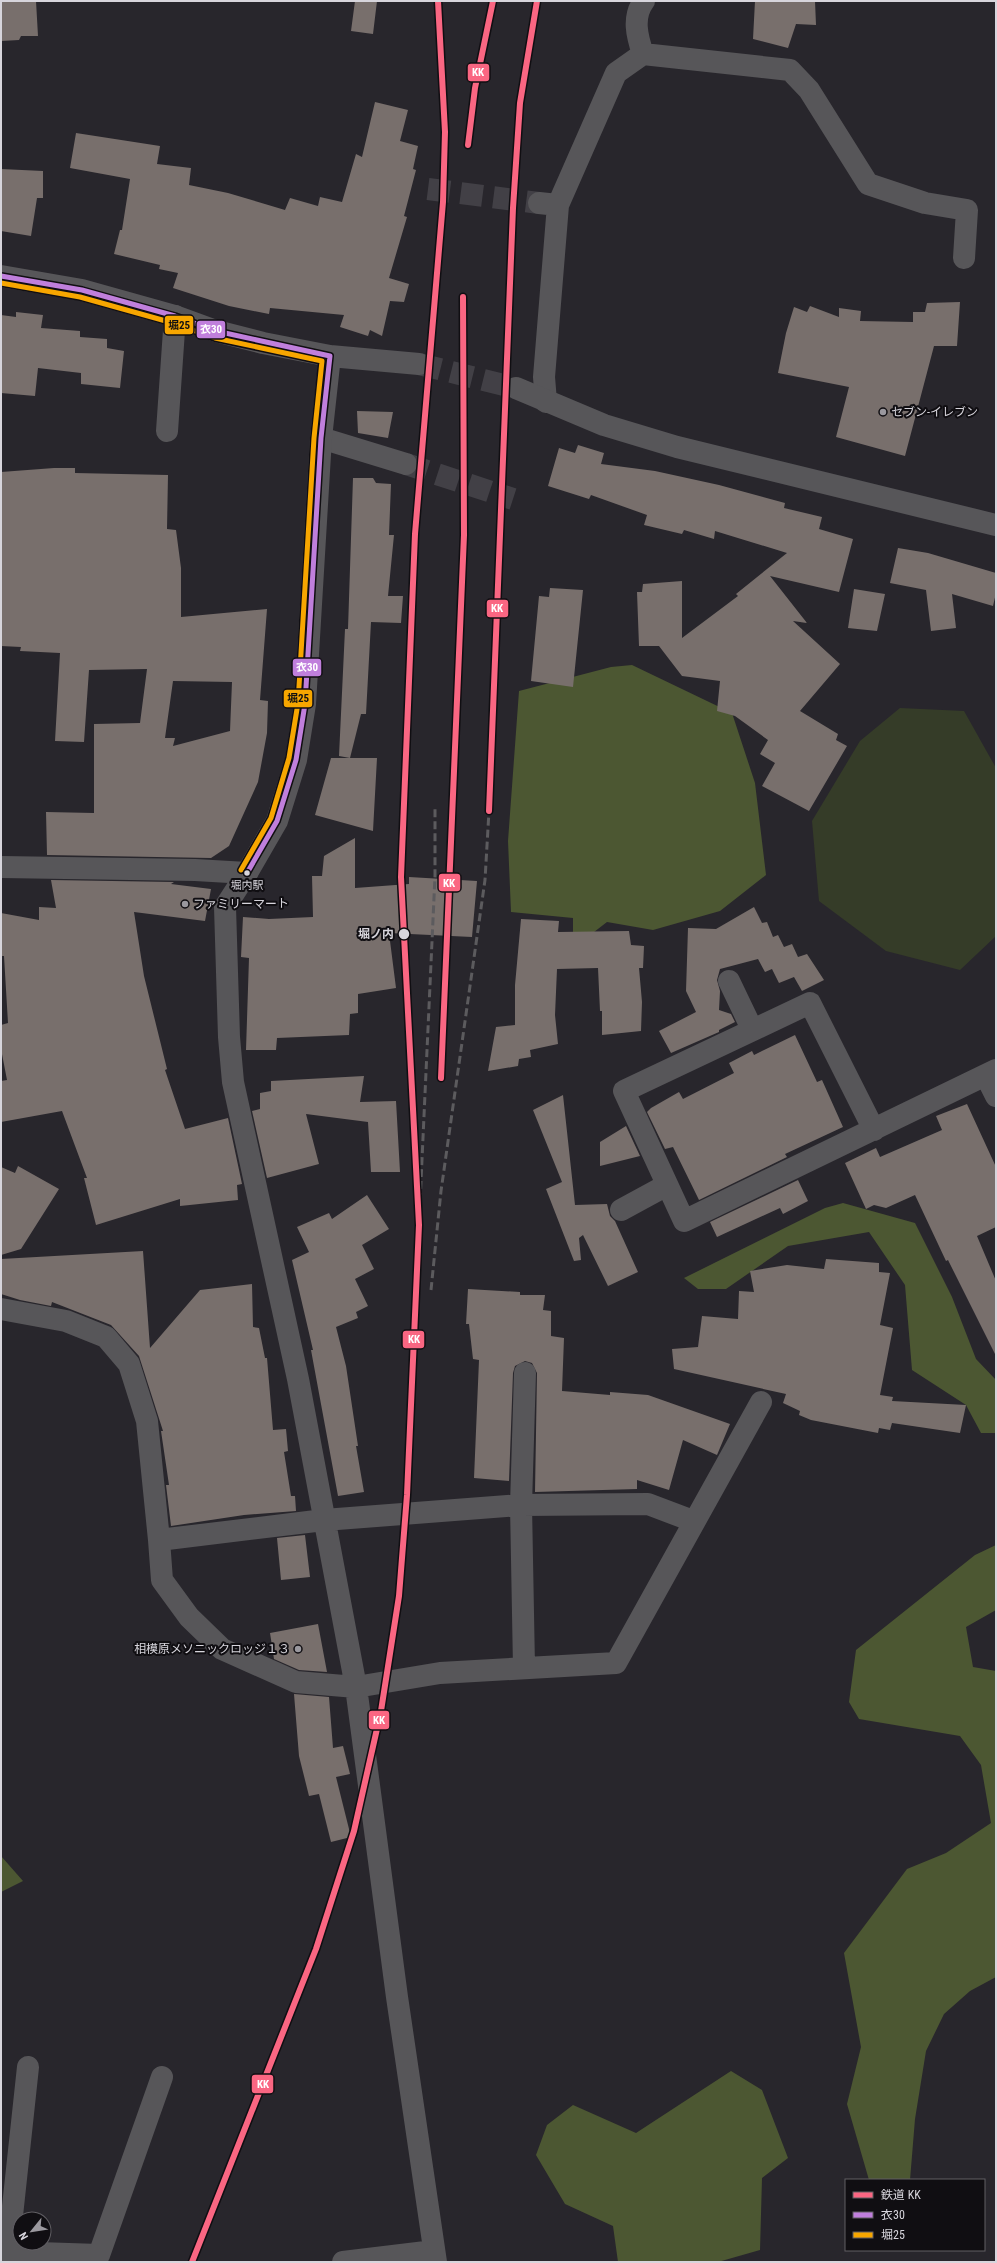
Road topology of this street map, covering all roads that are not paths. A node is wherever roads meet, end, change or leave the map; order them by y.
1 (644, 1) edge
2 (643, 54) junction
3 (964, 258) dead end
4 (1, 276) edge
5 (175, 316) junction
6 (330, 356) junction
7 (419, 364) tunnel mouth
8 (516, 388) tunnel mouth
9 (546, 402) junction
10 (167, 430) dead end
11 (321, 438) junction
12 (406, 464) tunnel mouth
13 (996, 525) edge
14 (1, 867) edge
15 (247, 873) junction
16 (729, 981) dead end
17 (752, 1029) junction
18 (991, 1073) edge
19 (996, 1096) edge
20 (874, 1130) junction
21 (667, 1185) junction
22 (621, 1210) dead end
23 (1, 1308) edge
24 (525, 1373) dead end
25 (761, 1402) dead end
26 (521, 1505) junction
27 (324, 1520) junction
28 (693, 1521) junction
29 (159, 1540) junction
30 (524, 1667) junction
31 (356, 1687) junction
32 (28, 2067) dead end
33 (162, 2077) dead end
34 (435, 2256) edge
35 (7, 2257) edge
36 (343, 2262) edge

1 - 2 street
2 - 3 street
2 - 9 street
4 - 5 street
5 - 6 street
5 - 10 street
6 - 7 street
6 - 11 street
8 - 9 street
9 - 13 street
11 - 12 street
11 - 15 street
14 - 15 street
15 - 27 street
16 - 17 street
17 - 20 street
17 - 21 street
18 - 19 street
18 - 20 street
20 - 21 street
21 - 22 street
23 - 29 street
24 - 26 street
25 - 28 street
26 - 27 street
26 - 28 street
26 - 30 street
27 - 29 street
27 - 31 street
28 - 30 street
29 - 31 street
30 - 31 street
31 - 34 street
32 - 35 street
33 - 35 street
34 - 36 street

